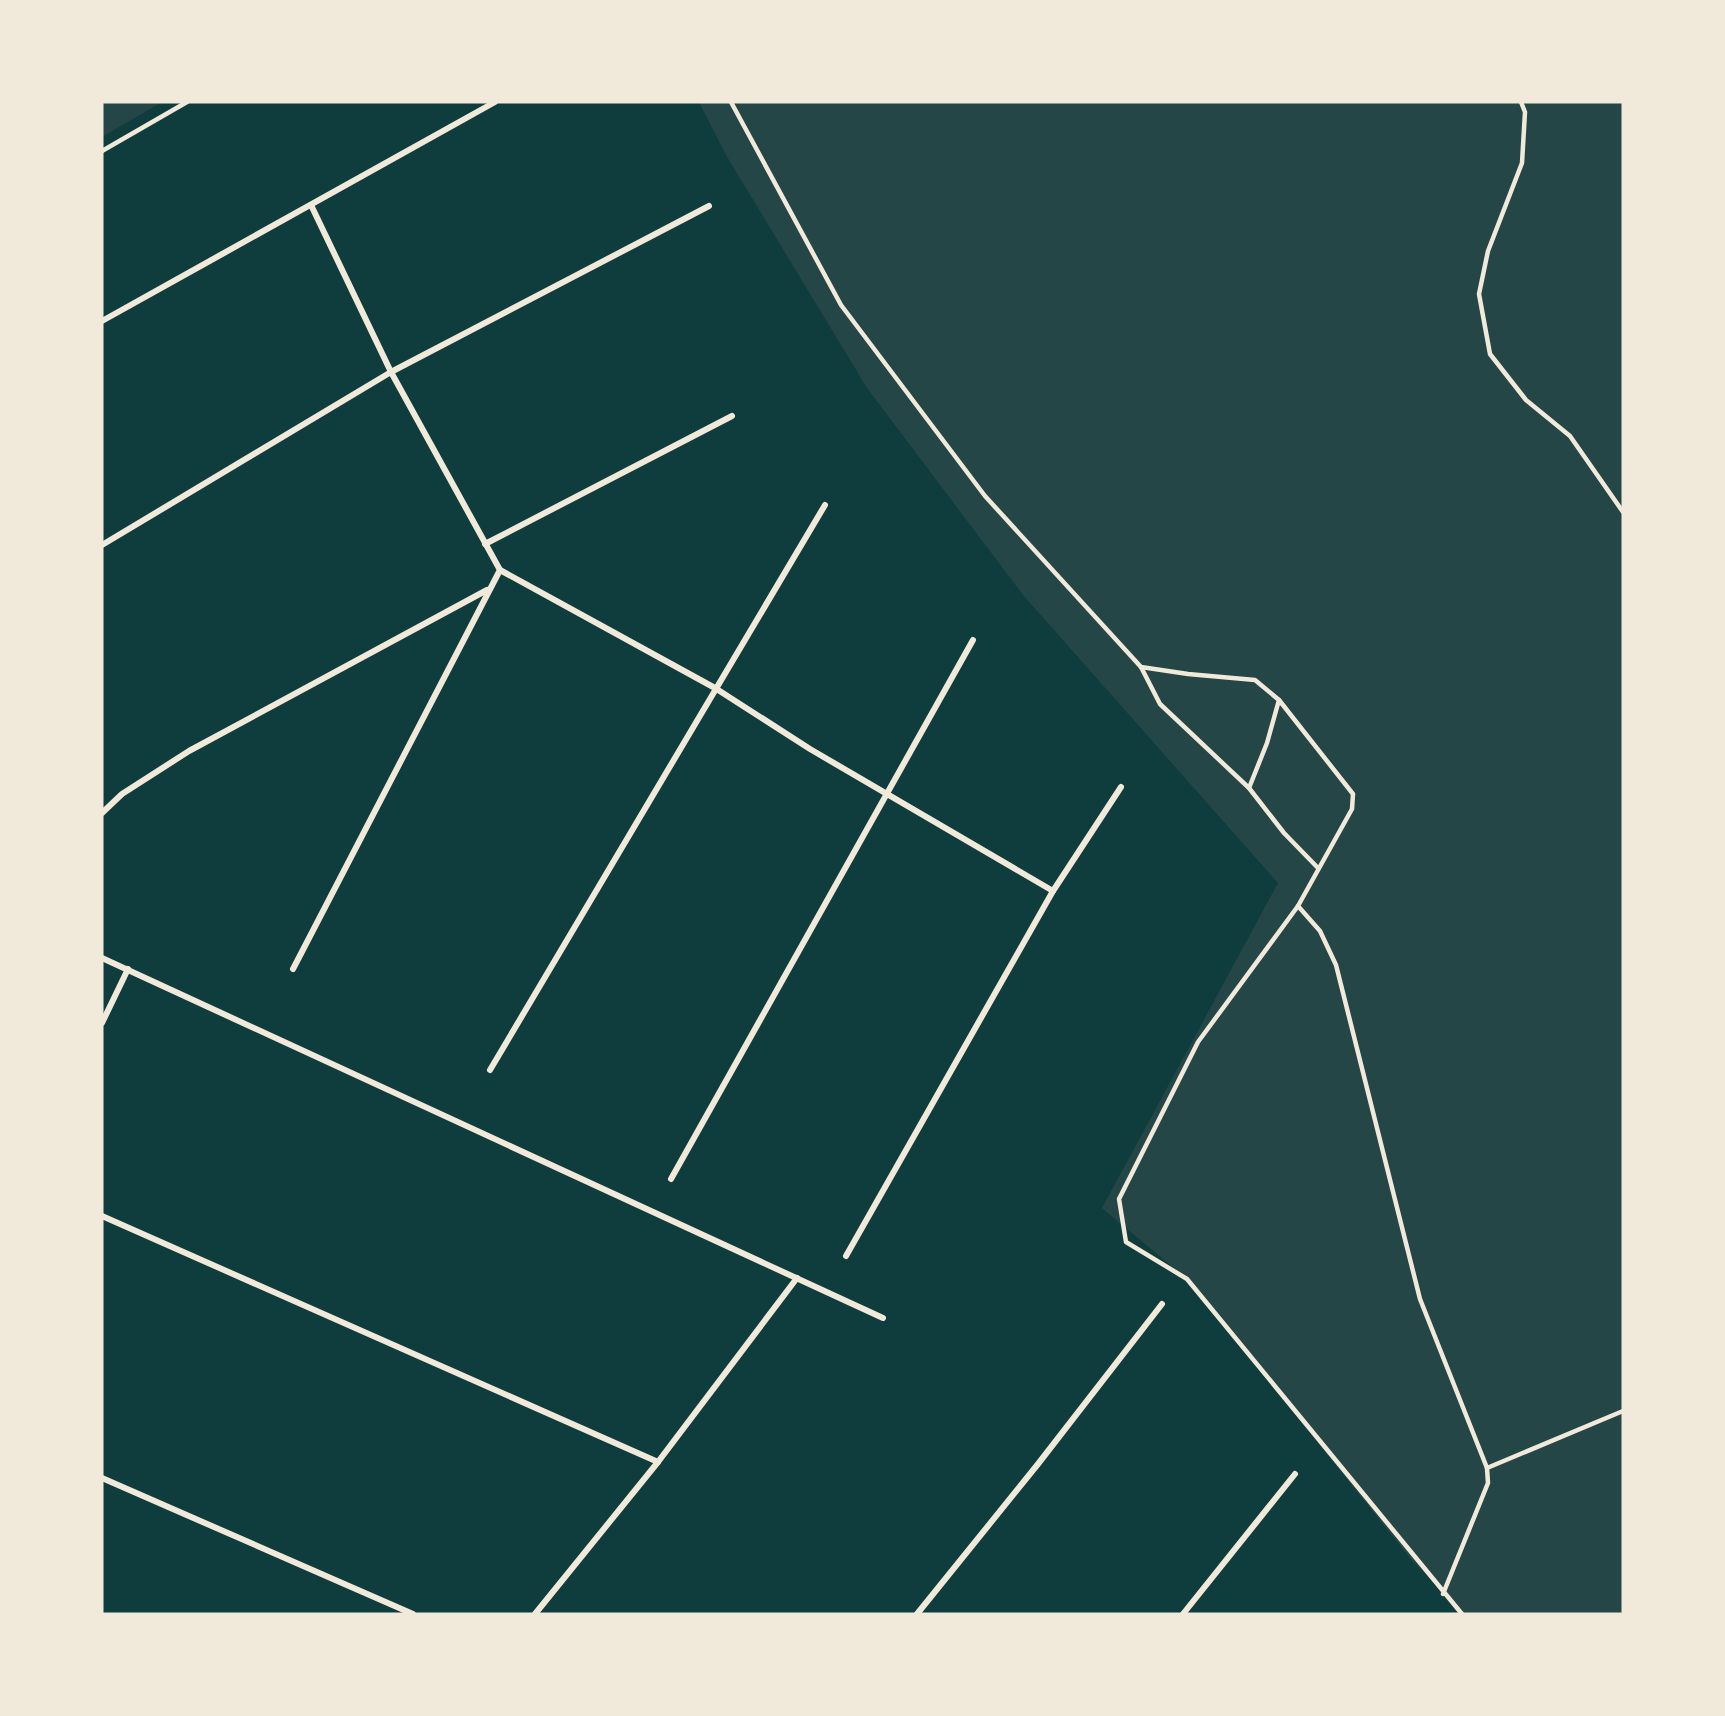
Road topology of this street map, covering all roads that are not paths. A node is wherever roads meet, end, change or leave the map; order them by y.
1 (187, 102) edge
2 (495, 102) edge
3 (731, 102) edge
4 (1521, 102) edge
5 (102, 151) edge
6 (311, 205) junction
7 (709, 206) dead end
8 (102, 321) edge
9 (391, 372) junction
10 (732, 416) dead end
11 (825, 505) dead end
12 (1623, 512) edge
13 (485, 544) junction
14 (102, 545) edge
15 (500, 570) junction
16 (488, 590) junction
17 (973, 640) dead end
18 (1141, 667) junction
19 (715, 688) junction
20 (1278, 700) junction
21 (1121, 787) dead end
22 (1249, 788) junction
23 (885, 794) junction
24 (102, 813) edge
25 (1318, 868) junction
26 (1053, 891) junction
27 (1298, 906) junction
28 (102, 958) edge
29 (128, 969) junction
30 (293, 969) dead end
31 (102, 1023) edge
32 (490, 1070) dead end
33 (671, 1179) dead end
34 (102, 1216) edge
35 (846, 1257) dead end
36 (797, 1278) junction
37 (1162, 1304) dead end
38 (883, 1318) dead end
39 (1623, 1411) edge
40 (658, 1462) junction
41 (1487, 1468) junction
42 (1295, 1474) dead end
43 (102, 1478) edge
44 (1443, 1594) junction
45 (413, 1614) edge
46 (535, 1614) edge
47 (917, 1614) edge
48 (1183, 1614) edge
49 (1462, 1614) edge

1 - 5 lane
2 - 6 street
3 - 18 lane
4 - 12 lane
6 - 8 street
6 - 9 street
7 - 9 street
9 - 13 street
9 - 14 street
10 - 13 street
11 - 19 street
13 - 15 street
15 - 16 street
15 - 19 street
16 - 24 street
16 - 30 street
17 - 23 street
18 - 20 lane
18 - 22 lane
19 - 23 street
19 - 32 street
20 - 22 lane
20 - 25 lane
21 - 26 street
22 - 25 lane
23 - 26 street
23 - 33 street
25 - 27 lane
26 - 35 street
27 - 41 lane
27 - 44 lane
28 - 29 street
29 - 31 street
29 - 36 street
34 - 40 street
36 - 38 street
36 - 40 street
37 - 47 street
39 - 41 lane
40 - 46 street
41 - 44 lane
42 - 48 street
43 - 45 street
44 - 49 lane

